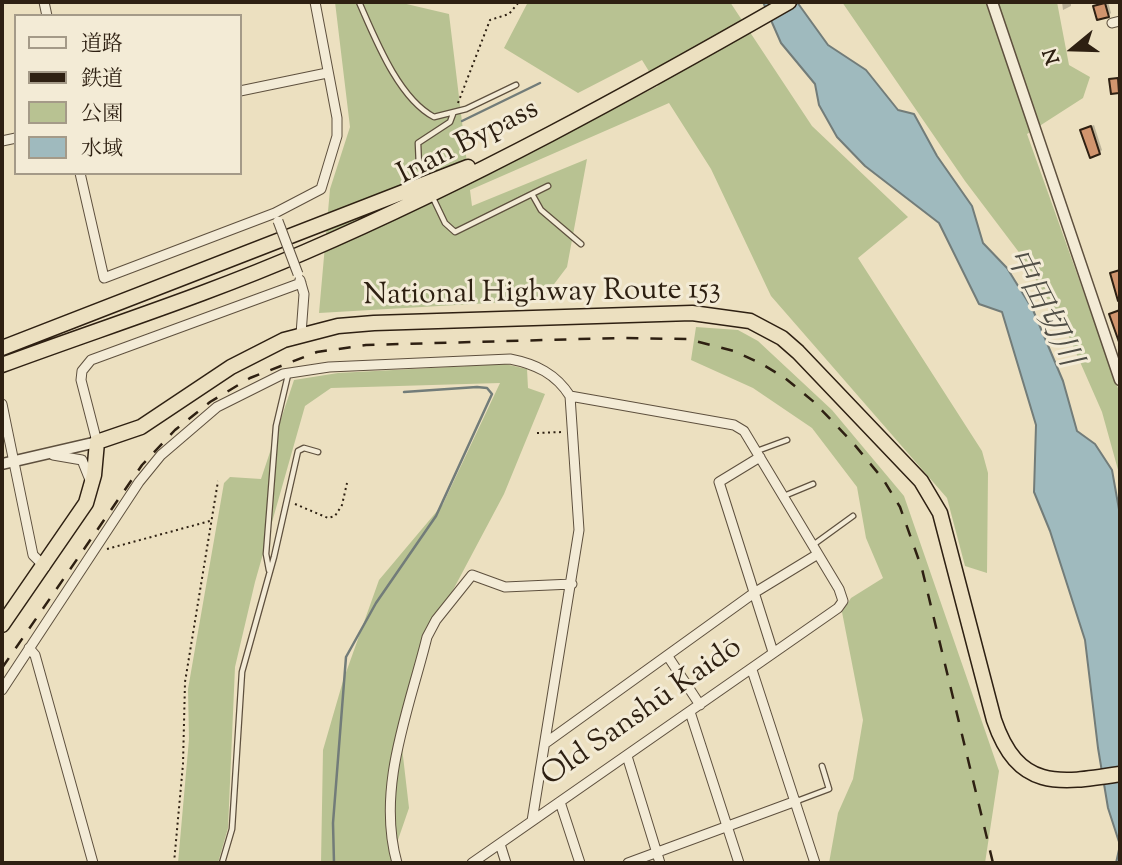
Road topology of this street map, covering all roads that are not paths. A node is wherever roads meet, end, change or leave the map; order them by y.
1 (315, 2) edge
2 (359, 2) edge
3 (789, 2) edge
4 (992, 2) edge
5 (327, 74) junction
6 (516, 85) dead end
7 (242, 91) edge
8 (453, 113) junction
9 (563, 126) junction
10 (419, 166) dead end
11 (80, 175) edge
12 (548, 186) dead end
13 (531, 194) junction
14 (434, 200) dead end
15 (276, 217) junction
16 (581, 244) dead end
17 (300, 278) junction
18 (301, 334) junction
19 (2, 348) edge
20 (2, 365) edge
21 (288, 374) junction
22 (1120, 380) edge
23 (570, 396) junction
24 (2, 404) edge
25 (787, 440) dead end
26 (97, 442) junction
27 (318, 452) dead end
28 (758, 454) junction
29 (48, 455) junction
30 (8, 463) edge
31 (813, 484) dead end
32 (92, 489) junction
33 (783, 496) junction
34 (853, 516) dead end
35 (815, 550) junction
36 (45, 567) junction
37 (269, 573) junction
38 (572, 584) junction
39 (754, 593) junction
40 (2, 625) edge
41 (29, 648) junction
42 (774, 652) junction
43 (669, 657) junction
44 (752, 670) junction
45 (2, 690) edge
46 (700, 705) junction
47 (690, 712) junction
48 (547, 743) junction
49 (626, 756) junction
50 (822, 766) dead end
51 (1120, 774) edge
52 (796, 801) junction
53 (560, 802) junction
54 (532, 821) junction
55 (727, 827) junction
56 (500, 844) junction
57 (657, 852) junction
58 (93, 863) edge
59 (222, 863) edge
60 (397, 863) edge
61 (471, 863) edge
62 (506, 863) edge
63 (580, 863) edge
64 (628, 863) edge
65 (660, 863) edge
66 (739, 863) edge
67 (815, 863) edge

1 - 5 street
2 - 8 lane
3 - 9 highway, Inan Bypass
4 - 22 street
5 - 7 street
5 - 15 street
6 - 8 lane
8 - 10 lane
9 - 19 highway, Inan Bypass
9 - 20 highway, Inan Bypass
11 - 15 street
12 - 13 lane
13 - 14 lane
13 - 16 lane
15 - 17 street, bridge
17 - 18 street
17 - 26 street
18 - 26 highway, National Highway Route 153
18 - 51 highway, National Highway Route 153
21 - 23 street
21 - 37 lane
21 - 41 street
23 - 28 street
23 - 38 street
24 - 30 street
25 - 28 lane
26 - 29 street
26 - 32 highway
27 - 37 lane
28 - 33 street
28 - 39 street
29 - 30 street
29 - 32 street
30 - 36 street
31 - 33 lane
32 - 36 highway
33 - 35 street
34 - 35 lane
35 - 39 street
35 - 42 street, Old Sanshū Kaidō
36 - 40 highway
37 - 59 lane
38 - 48 street
38 - 60 street
39 - 42 street
39 - 43 street
41 - 45 street
41 - 58 street
42 - 44 street, Old Sanshū Kaidō
43 - 46 street
43 - 48 street
44 - 46 street, Old Sanshū Kaidō
44 - 52 street
46 - 47 street, Old Sanshū Kaidō
47 - 49 street, Old Sanshū Kaidō
47 - 55 street
48 - 54 street
49 - 53 street, Old Sanshū Kaidō
49 - 57 street
50 - 52 lane
52 - 55 street
52 - 67 street
53 - 54 street, Old Sanshū Kaidō
53 - 63 street
54 - 56 street, Old Sanshū Kaidō
55 - 57 street
55 - 66 street
56 - 61 street, Old Sanshū Kaidō
56 - 62 street
57 - 64 street
57 - 65 street

